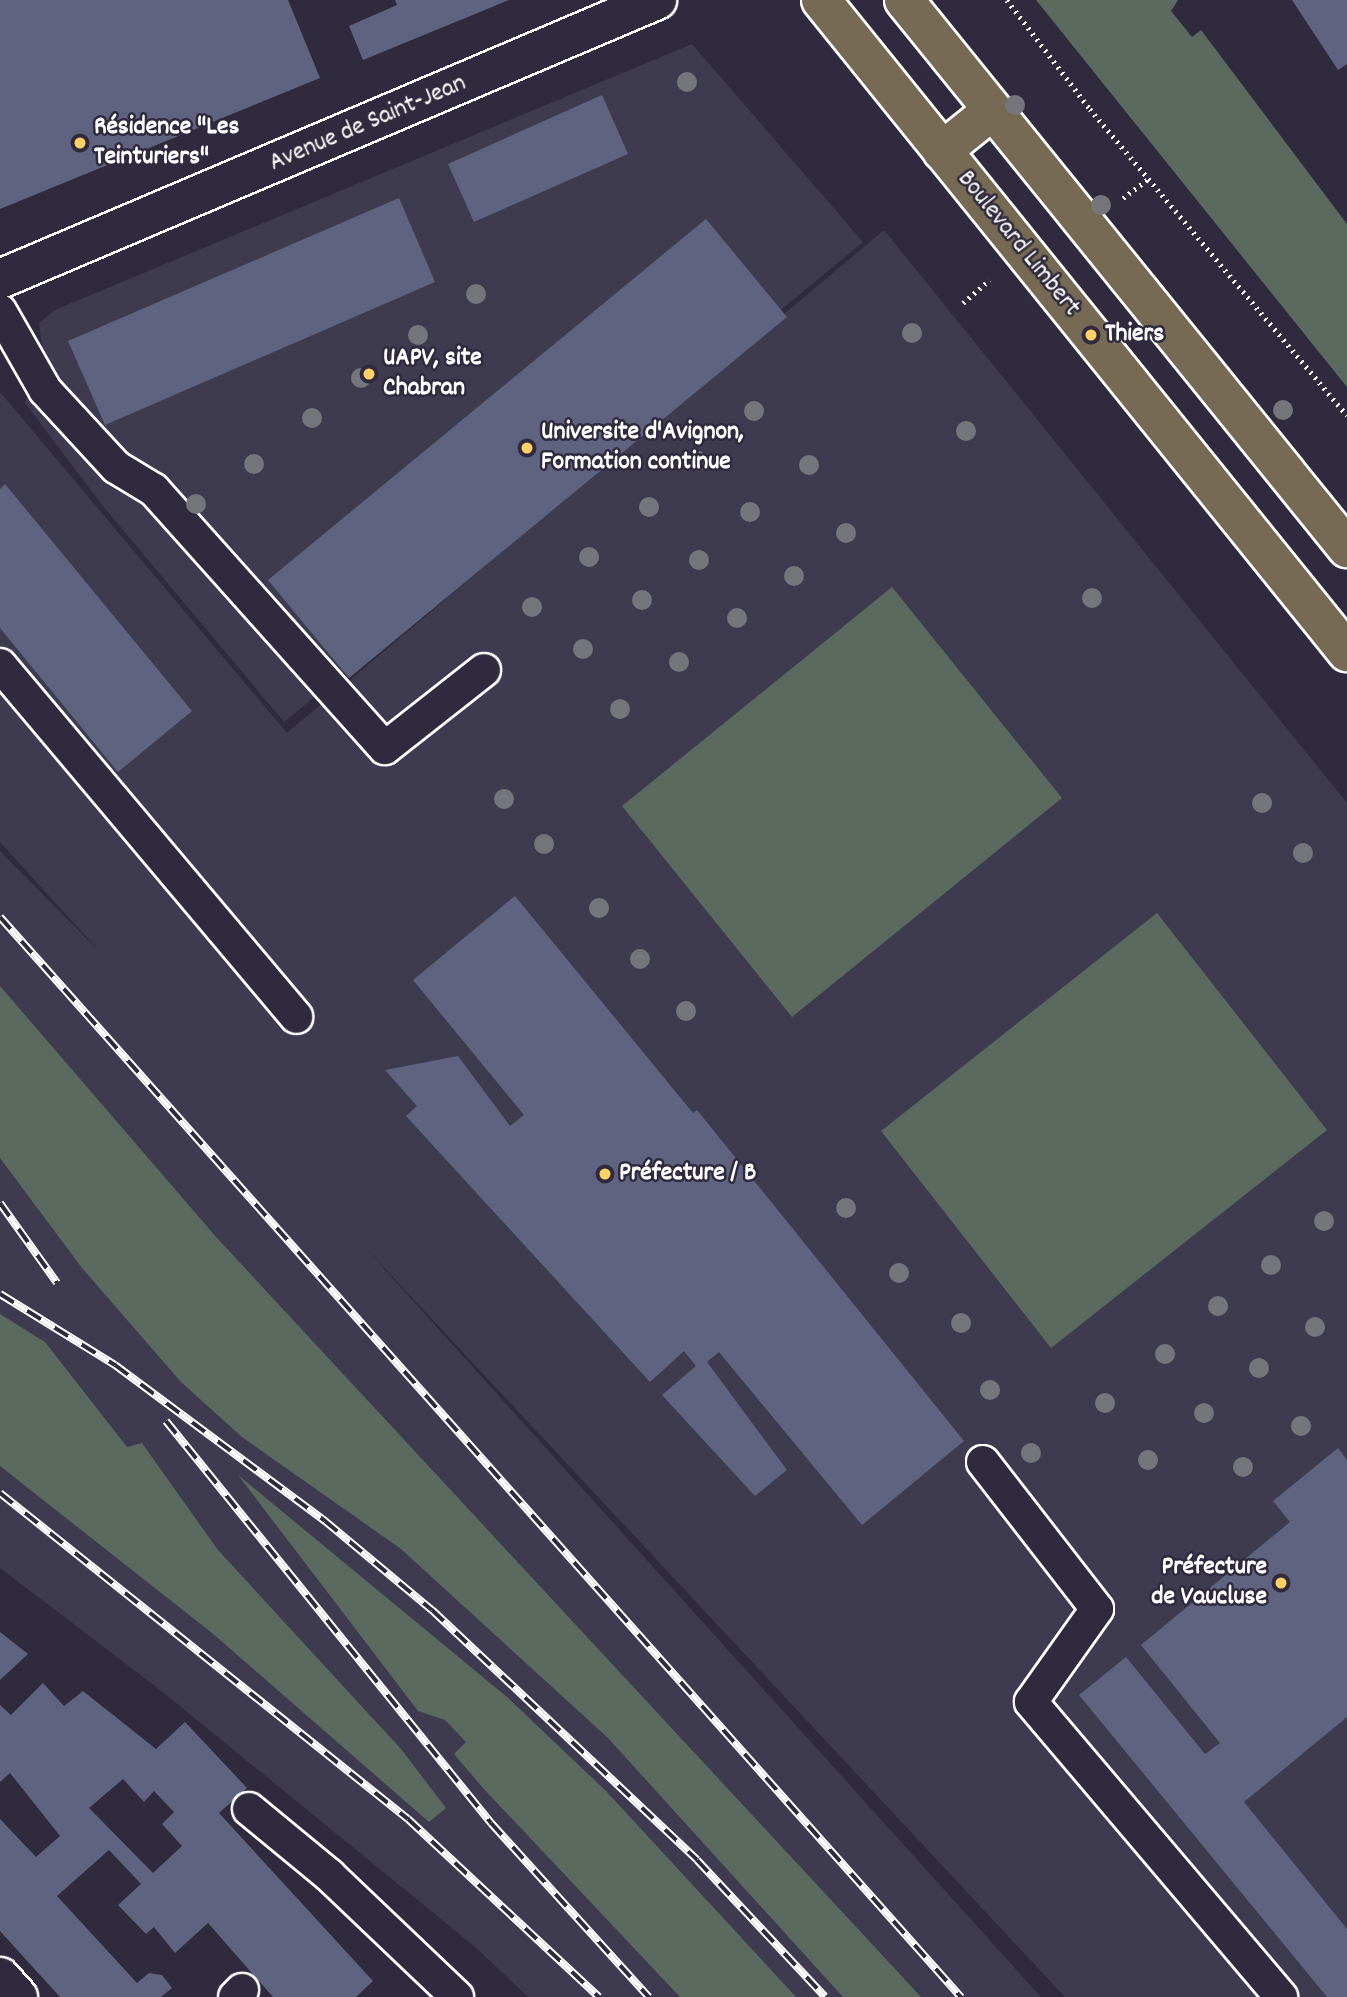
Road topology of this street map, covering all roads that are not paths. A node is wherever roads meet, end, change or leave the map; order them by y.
1 (657, 0) edge
2 (821, 0) edge
3 (905, 0) edge
4 (993, 110) junction
5 (943, 151) junction
6 (0, 279) edge
7 (0, 311) edge
8 (1347, 548) edge
9 (1347, 652) edge
10 (0, 665) edge
11 (484, 670) dead end
12 (296, 1017) dead end
13 (983, 1462) dead end
14 (249, 1810) dead end
15 (0, 1977) edge
16 (18, 1997) edge
17 (457, 1997) edge
18 (1281, 1997) edge

1 - 6 street, Avenue de Saint-Jean
2 - 5 main road, Boulevard Limbert
3 - 4 main road
4 - 5 main road
4 - 8 main road
5 - 9 main road, Boulevard Limbert
7 - 11 lane
10 - 12 lane
13 - 18 lane
14 - 17 lane
15 - 16 street

